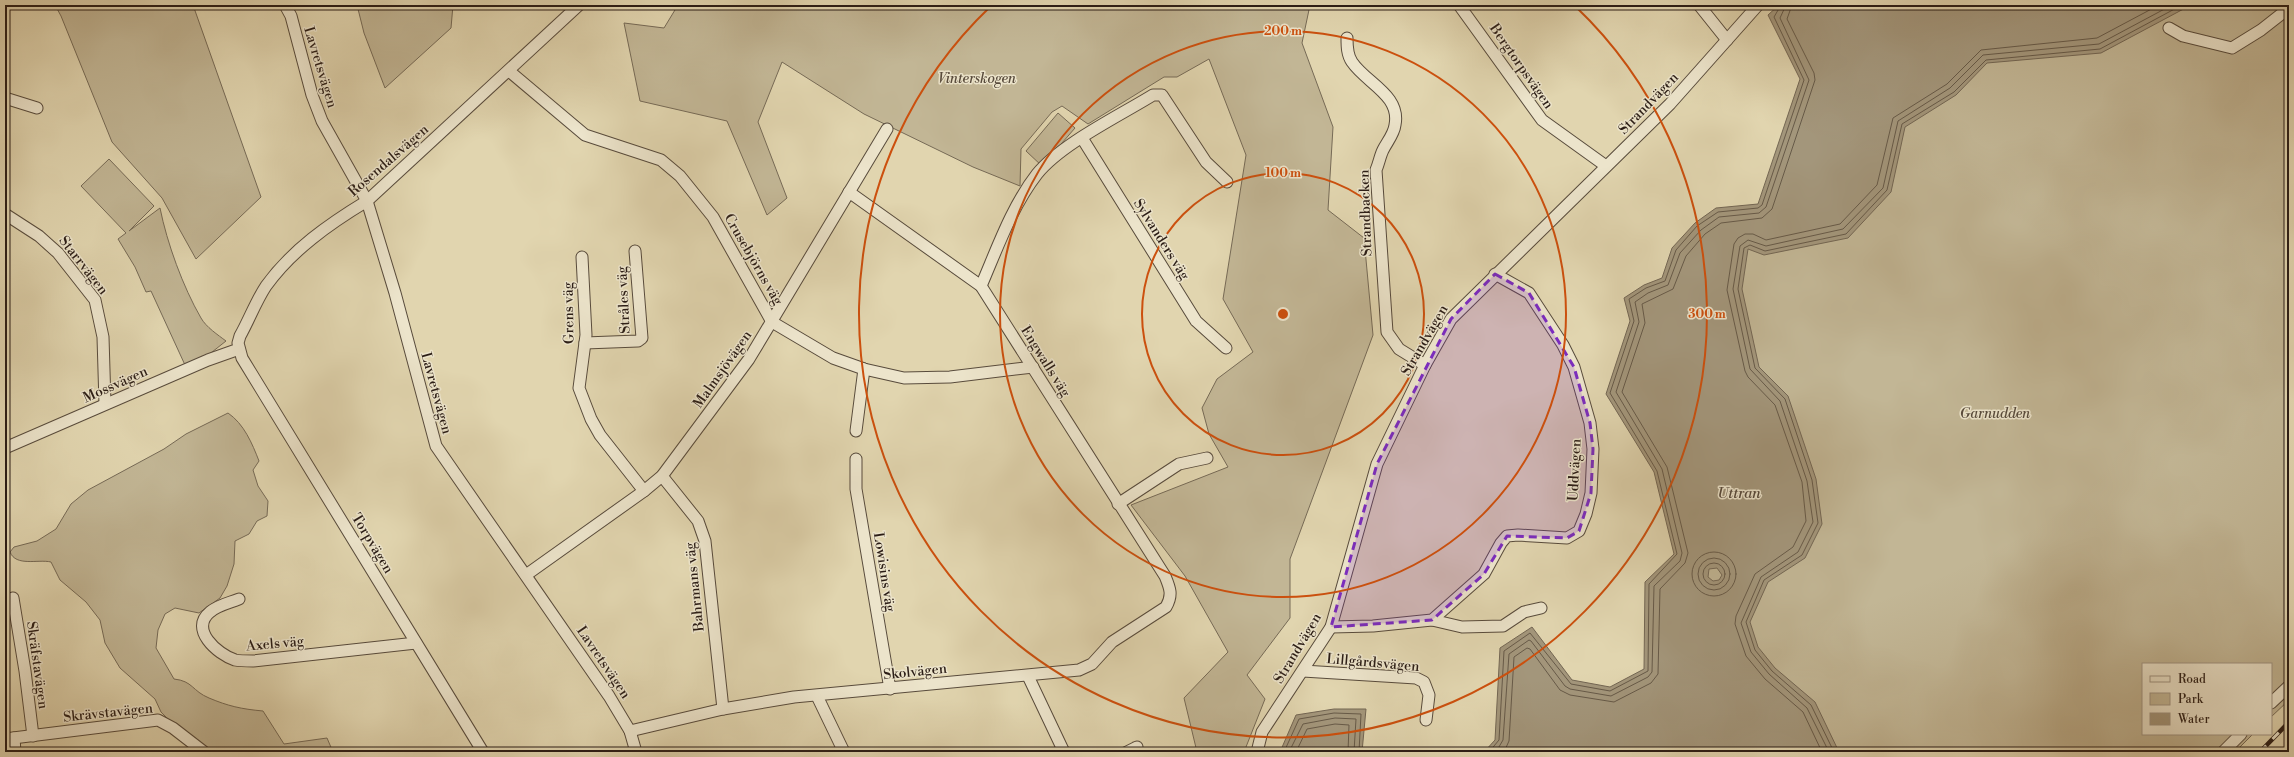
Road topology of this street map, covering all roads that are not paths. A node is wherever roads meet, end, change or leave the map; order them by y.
1 (285, 5) edge
2 (579, 5) edge
3 (1459, 5) edge
4 (1699, 5) edge
5 (1758, 5) edge
6 (2289, 8) edge
7 (2169, 28) dead end
8 (1347, 38) dead end
9 (1727, 40) junction
10 (509, 70) junction
11 (5, 98) edge
12 (37, 108) dead end
13 (887, 129) dead end
14 (1082, 138) junction
15 (1606, 166) junction
16 (1227, 182) dead end
17 (849, 192) junction
18 (367, 201) junction
19 (5, 214) edge
20 (635, 251) dead end
21 (582, 258) dead end
22 (1495, 274) junction
23 (981, 286) junction
24 (772, 322) junction
25 (585, 344) junction
26 (1226, 348) dead end
27 (239, 349) junction
28 (1425, 365) junction
29 (1033, 367) junction
30 (864, 369) junction
31 (105, 404) junction
32 (856, 431) dead end
33 (5, 448) edge
34 (1207, 458) dead end
35 (856, 459) dead end
36 (662, 476) junction
37 (644, 491) junction
38 (1118, 504) junction
39 (526, 575) junction
40 (1171, 589) joint
41 (13, 598) dead end
42 (239, 599) dead end
43 (1541, 608) dead end
44 (1432, 620) junction
45 (1331, 627) junction
46 (416, 643) junction
47 (1303, 670) junction
48 (1028, 676) junction
49 (2289, 686) edge
50 (890, 689) junction
51 (816, 696) junction
52 (2272, 702) edge
53 (722, 709) junction
54 (1426, 720) dead end
55 (630, 731) junction
56 (2240, 735) edge
57 (33, 736) junction
58 (10, 738) edge
59 (15, 752) edge
60 (204, 752) edge
61 (483, 752) edge
62 (636, 752) edge
63 (844, 752) edge
64 (1064, 752) edge
65 (1257, 752) edge
66 (2223, 752) edge

1 - 18 street, Lavretsvägen
2 - 10 street, Rosendalsvägen
3 - 15 street, Bergtorpsvägen
4 - 9 street
5 - 9 street, Strandvägen
6 - 7 street
8 - 28 street, Strandbacken
9 - 15 street, Strandvägen
10 - 18 street, Rosendalsvägen
10 - 24 street, Crusebjörns väg
11 - 12 street
13 - 17 street, Malmsjövägen
14 - 16 street
14 - 23 street
14 - 26 street, Sylvanders väg
15 - 22 street, Strandvägen
17 - 23 street, Engwalls väg
17 - 24 street, Malmsjövägen
18 - 27 street, Rosendalsvägen
18 - 39 street, Lavretsvägen
19 - 31 street, Starrvägen
20 - 25 street, Stråles väg
21 - 25 street, Grens väg
22 - 28 street, Strandvägen
22 - 44 street, Uddvägen
23 - 29 street, Engwalls väg
24 - 30 street, Crusebjörns väg
24 - 36 street, Malmsjövägen
25 - 37 street, Grens väg
27 - 31 street, Mossvägen
27 - 46 street, Torpvägen
28 - 45 street, Strandvägen
29 - 30 street, Crusebjörns väg
29 - 38 street, Engwalls väg
30 - 32 street
31 - 33 street, Mossvägen
34 - 38 street
35 - 50 street, Lowisins väg
36 - 37 street, Malmsjövägen
36 - 53 street, Bahrmans väg
37 - 39 street, Malmsjövägen
38 - 40 street, Engwalls väg
39 - 55 street, Lavretsvägen
40 - 48 street, Skolvägen
41 - 57 street, Skräfstavägen
42 - 46 street, Axels väg
43 - 44 street
44 - 45 street
45 - 47 street, Strandvägen
46 - 61 street, Torpvägen
47 - 54 street, Lillgårdsvägen
47 - 65 street, Strandvägen
48 - 50 street, Skolvägen
48 - 64 street
49 - 52 street
50 - 51 street, Skolvägen
51 - 53 street, Skolvägen
51 - 63 street
53 - 55 street, Skolvägen
55 - 62 street, Lavretsvägen
56 - 66 street
57 - 58 street, Skrävstavägen
57 - 60 street, Skrävstavägen
58 - 59 street

